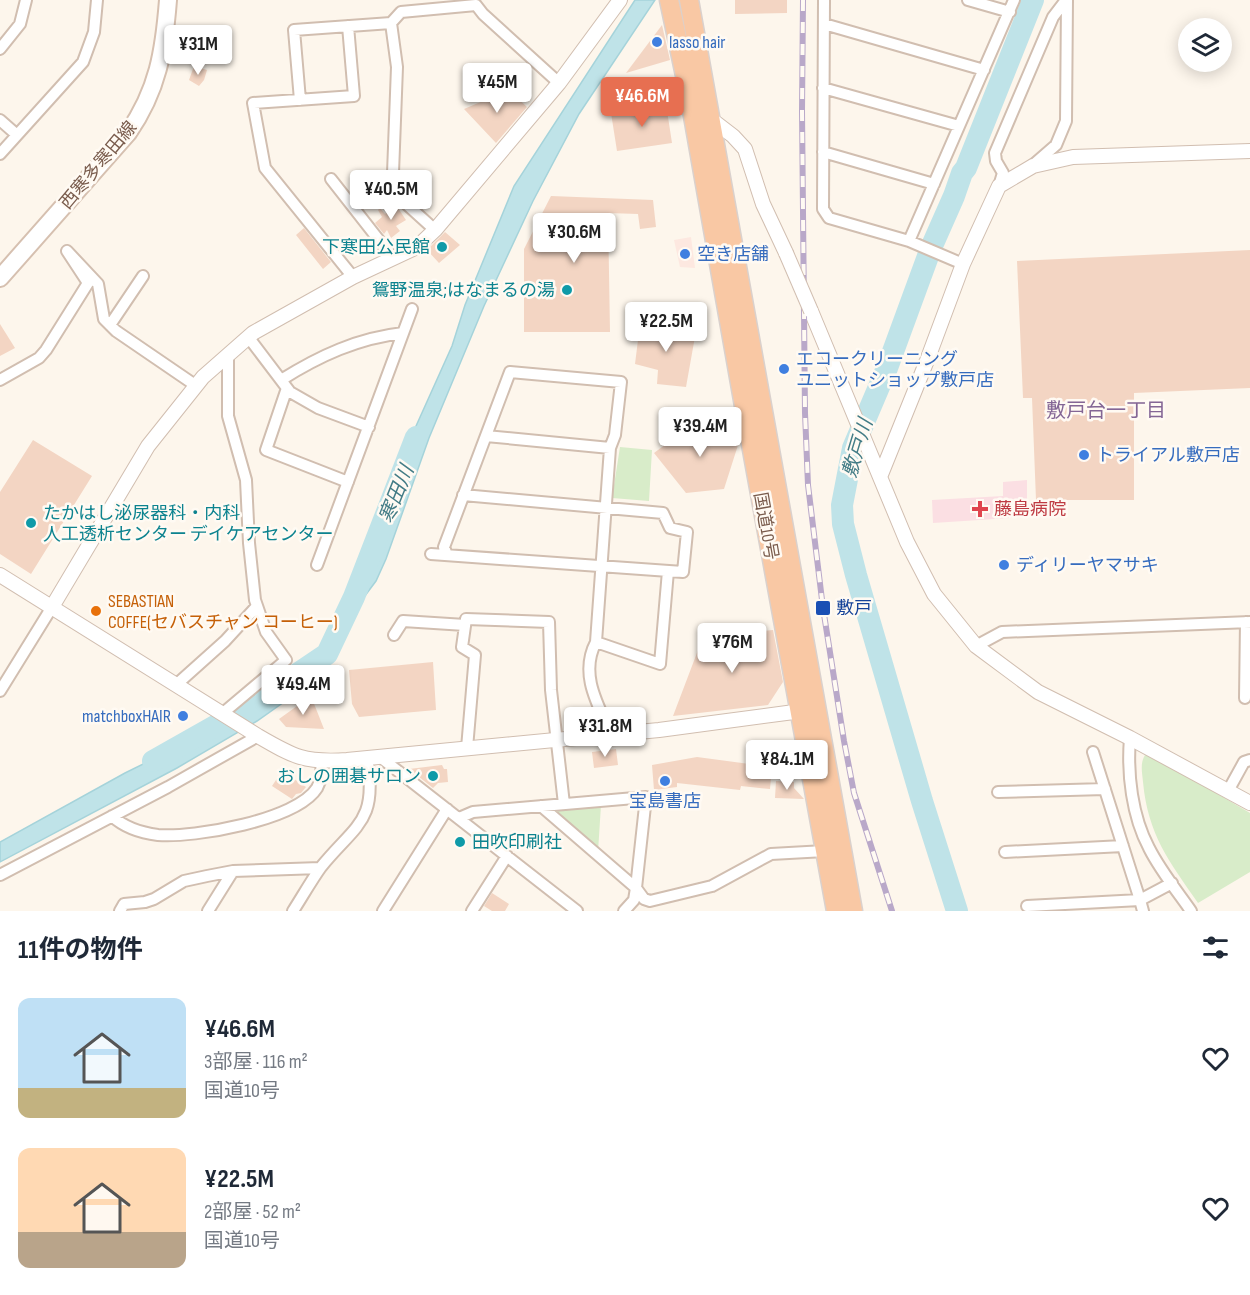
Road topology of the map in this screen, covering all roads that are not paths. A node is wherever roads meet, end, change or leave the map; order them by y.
1 (26, 0) edge
2 (97, 0) edge
3 (168, 0) edge
4 (620, 0) edge
5 (669, 0) edge
6 (689, 0) edge
7 (824, 0) edge
8 (968, 0) edge
9 (1014, 0) edge
10 (1066, 0) edge
11 (476, 2) edge
12 (1010, 12) junction
13 (391, 23) junction
14 (824, 24) junction
15 (348, 26) junction
16 (687, 42) junction
17 (0, 50) edge
18 (984, 70) junction
19 (559, 83) junction
20 (823, 88) junction
21 (690, 99) junction
22 (300, 100) junction
23 (0, 120) edge
24 (711, 121) junction
25 (959, 126) junction
26 (17, 135) junction
27 (1250, 151) edge
28 (823, 152) junction
29 (0, 154) edge
30 (1033, 166) junction
31 (331, 179) dead end
32 (934, 184) junction
33 (999, 186) junction
34 (435, 230) junction
35 (909, 241) junction
36 (393, 258) junction
37 (958, 262) junction
38 (143, 276) dead end
39 (353, 277) junction
40 (0, 278) edge
41 (412, 309) dead end
42 (110, 325) junction
43 (403, 333) junction
44 (249, 338) junction
45 (228, 356) junction
46 (0, 380) edge
47 (284, 384) junction
48 (195, 385) junction
49 (369, 427) junction
50 (486, 436) junction
51 (610, 448) junction
52 (880, 477) junction
53 (348, 482) junction
54 (463, 495) junction
55 (606, 508) junction
56 (431, 554) dead end
57 (447, 555) junction
58 (317, 565) dead end
59 (602, 566) junction
60 (668, 571) junction
61 (0, 574) edge
62 (257, 606) junction
63 (52, 607) junction
64 (1248, 622) edge
65 (465, 625) junction
66 (394, 635) dead end
67 (596, 642) junction
68 (976, 646) junction
69 (177, 684) junction
70 (0, 691) edge
71 (1245, 699) dead end
72 (808, 710) junction
73 (223, 713) junction
74 (256, 734) junction
75 (611, 735) junction
76 (1130, 738) junction
77 (558, 740) junction
78 (467, 748) junction
79 (1093, 752) dead end
80 (374, 757) junction
81 (1250, 759) edge
82 (321, 761) junction
83 (1105, 789) junction
84 (1228, 790) junction
85 (998, 792) dead end
86 (1250, 803) edge
87 (564, 804) junction
88 (541, 806) junction
89 (447, 809) junction
90 (112, 816) junction
91 (459, 818) junction
92 (1123, 846) junction
93 (825, 851) junction
94 (1005, 852) dead end
95 (507, 856) junction
96 (320, 868) junction
97 (233, 871) junction
98 (0, 875) edge
99 (1172, 884) junction
100 (636, 888) junction
101 (1141, 905) edge
102 (1027, 906) dead end
103 (120, 911) edge
104 (208, 911) edge
105 (293, 911) edge
106 (383, 911) edge
107 (472, 911) edge
108 (577, 911) edge
109 (624, 911) edge
110 (836, 911) edge
111 (853, 911) edge
112 (1191, 911) edge

1 - 17 street
2 - 26 street
3 - 40 main road, 西寒多寒田線
4 - 19 street
5 - 16 highway, 国道10号
6 - 16 highway, 国道10号
7 - 14 street
8 - 12 street
9 - 12 street
10 - 30 street
10 - 33 street
11 - 13 street
11 - 19 street
12 - 18 street
13 - 15 street
13 - 34 street
14 - 18 street
14 - 20 street
15 - 22 street
15 - 22 street
16 - 21 highway, 国道10号
16 - 24 highway, 国道10号
18 - 25 street
19 - 34 street
20 - 25 street
20 - 28 street
21 - 24 street
21 - 72 highway, 国道10号
22 - 39 street
23 - 26 street
24 - 52 street, bridge
24 - 72 highway, 国道10号
25 - 32 street
26 - 29 street
27 - 30 street
28 - 32 street
28 - 35 street
30 - 33 street
31 - 36 street
32 - 35 street
33 - 37 street
34 - 36 street
35 - 37 street
36 - 39 street
37 - 52 street
38 - 42 street
39 - 44 street
41 - 43 street
42 - 46 street
42 - 48 street
43 - 47 street
43 - 49 street
44 - 45 street
44 - 47 street
45 - 48 street
45 - 62 street
47 - 49 street
47 - 53 street
48 - 63 street
49 - 53 street
50 - 51 street
50 - 51 street
50 - 54 street
51 - 55 street
52 - 68 street
53 - 58 street
54 - 55 street
54 - 57 street
55 - 59 street
55 - 60 street
56 - 57 street
57 - 59 street
59 - 60 street
59 - 67 street
60 - 67 street
61 - 63 street
62 - 69 street
62 - 73 street
63 - 69 street
63 - 70 street
64 - 68 street
64 - 71 street
65 - 66 street
65 - 77 street
65 - 78 street
67 - 75 street
68 - 76 street
69 - 73 street
72 - 75 street
72 - 93 highway, 国道10号
72 - 111 highway, 国道10号
73 - 74 street
74 - 82 street
74 - 90 street
75 - 77 street
76 - 84 street
76 - 99 street
77 - 78 street
77 - 87 street
78 - 80 street
79 - 83 street
80 - 82 street
80 - 89 street
80 - 96 street
81 - 84 street
82 - 90 street
83 - 85 street
83 - 92 street
84 - 86 street
87 - 88 street
87 - 100 street
88 - 91 street
88 - 100 street
89 - 91 street
89 - 106 street
90 - 98 street
91 - 95 street
92 - 94 street
92 - 101 street
93 - 100 street
93 - 110 highway, 国道10号
95 - 107 street
95 - 108 street
96 - 97 street
96 - 105 street
97 - 103 street
97 - 104 street
99 - 101 street
99 - 112 street
100 - 109 street
101 - 102 street

